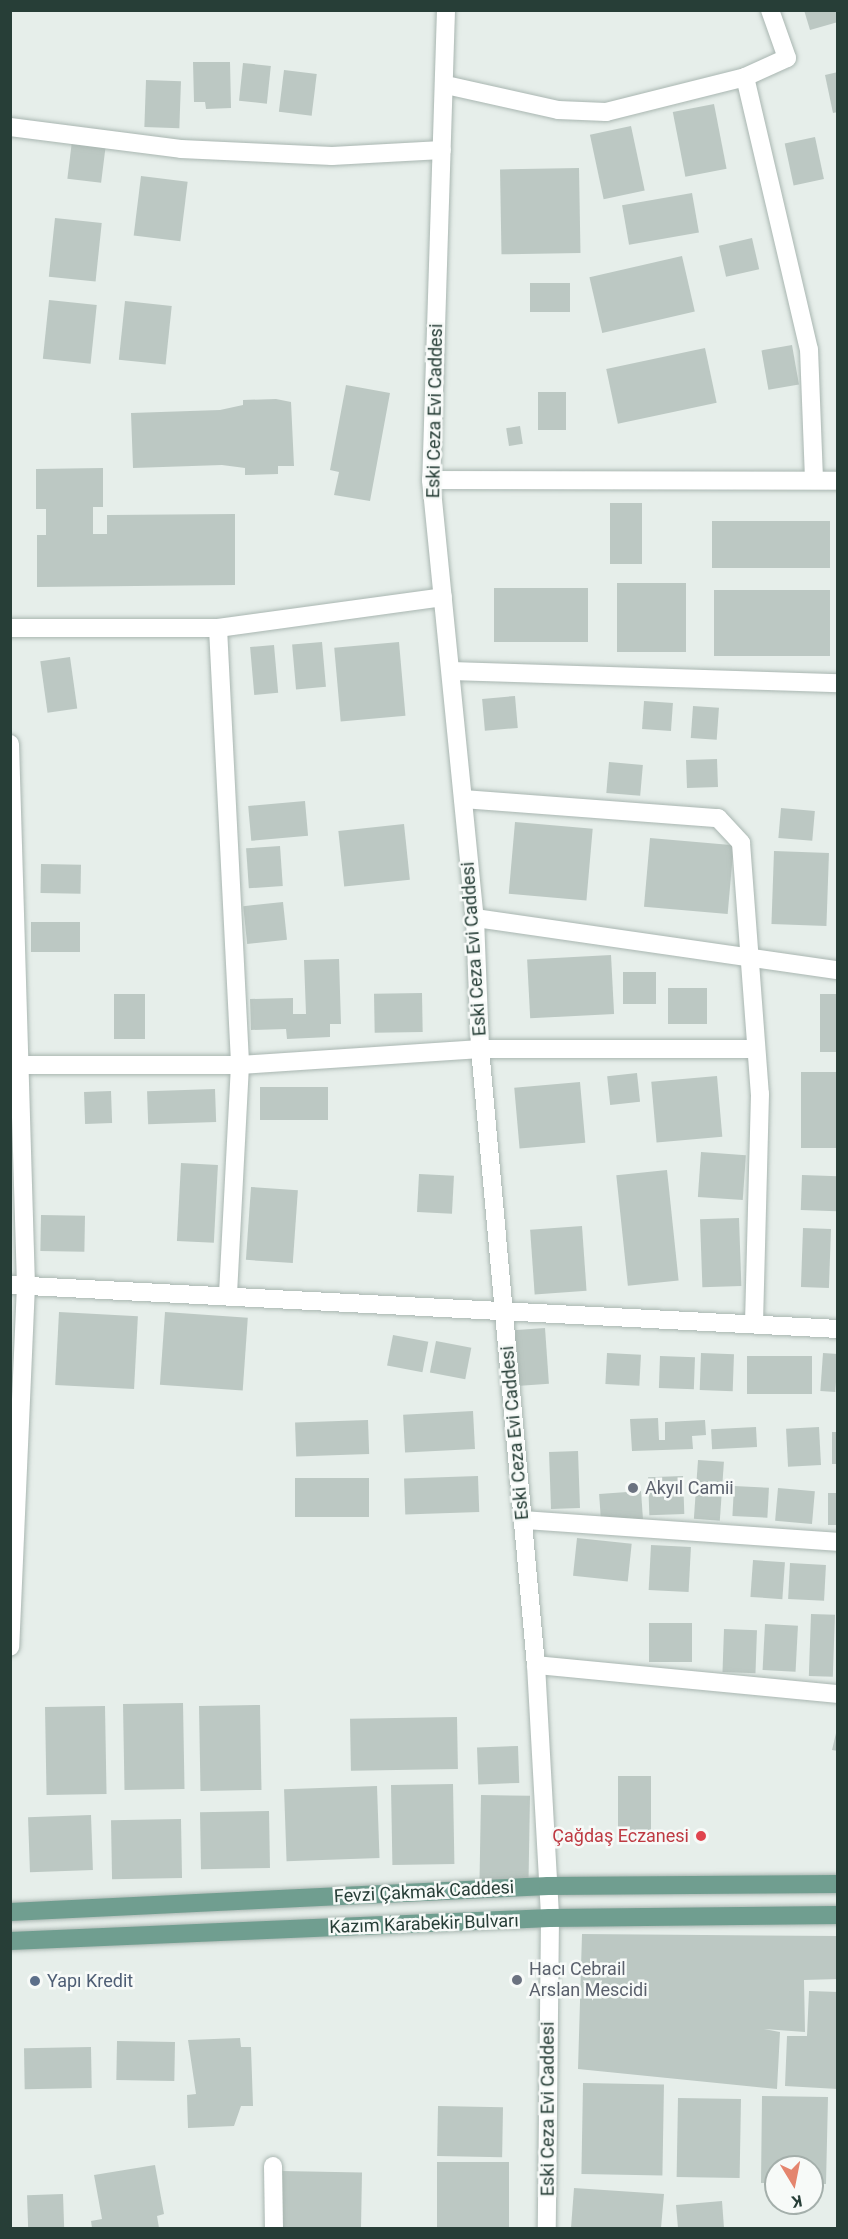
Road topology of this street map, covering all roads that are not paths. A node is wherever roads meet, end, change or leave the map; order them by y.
1 (446, 10) edge
2 (770, 10) edge
3 (745, 77) junction
4 (446, 85) junction
5 (10, 127) edge
6 (442, 150) junction
7 (814, 479) junction
8 (431, 480) junction
9 (837, 481) edge
10 (443, 597) junction
11 (10, 628) edge
12 (218, 628) junction
13 (452, 671) junction
14 (837, 683) edge
15 (10, 744) edge
16 (463, 799) junction
17 (13, 830) edge
18 (475, 918) junction
19 (752, 958) junction
20 (837, 970) edge
21 (480, 1049) junction
22 (756, 1049) junction
23 (15, 1065) edge
24 (240, 1065) junction
25 (18, 1285) edge
26 (228, 1295) junction
27 (504, 1313) junction
28 (754, 1324) junction
29 (837, 1329) edge
30 (524, 1520) junction
31 (837, 1542) edge
32 (10, 1647) edge
33 (536, 1665) junction
34 (837, 1694) edge
35 (837, 1884) edge
36 (548, 1886) junction
37 (10, 1912) edge
38 (837, 1915) edge
39 (550, 1918) junction
40 (10, 1941) edge
41 (273, 2166) dead end
42 (274, 2229) edge
43 (547, 2229) edge

1 - 4 street, Eski Ceza Evi Caddesi
2 - 3 street
3 - 4 street
3 - 7 street
4 - 6 street, Eski Ceza Evi Caddesi
5 - 6 street
6 - 8 street, Eski Ceza Evi Caddesi
7 - 8 street
7 - 9 street
8 - 10 street, Eski Ceza Evi Caddesi
10 - 12 street
10 - 13 street, Eski Ceza Evi Caddesi
11 - 12 street
12 - 24 street
13 - 14 street
13 - 16 street, Eski Ceza Evi Caddesi
15 - 17 street
16 - 18 street, Eski Ceza Evi Caddesi
16 - 19 street
17 - 23 street
18 - 19 street
18 - 21 street, Eski Ceza Evi Caddesi
19 - 20 street
19 - 22 street
21 - 22 street
21 - 24 street
21 - 27 street, Eski Ceza Evi Caddesi
22 - 28 street
23 - 24 street
23 - 25 street
24 - 26 street
25 - 26 street
25 - 32 street
26 - 27 street
27 - 28 street
27 - 30 street, Eski Ceza Evi Caddesi
28 - 29 street
30 - 31 street
30 - 33 street, Eski Ceza Evi Caddesi
33 - 34 street
33 - 36 street, Eski Ceza Evi Caddesi
35 - 36 main road, Fevzi Çakmak Caddesi
36 - 37 main road, Fevzi Çakmak Caddesi
36 - 39 street, Eski Ceza Evi Caddesi
38 - 39 main road, Kazım Karabekir Bulvarı
39 - 40 main road, Kazım Karabekir Bulvarı
39 - 43 street, Eski Ceza Evi Caddesi
41 - 42 street

